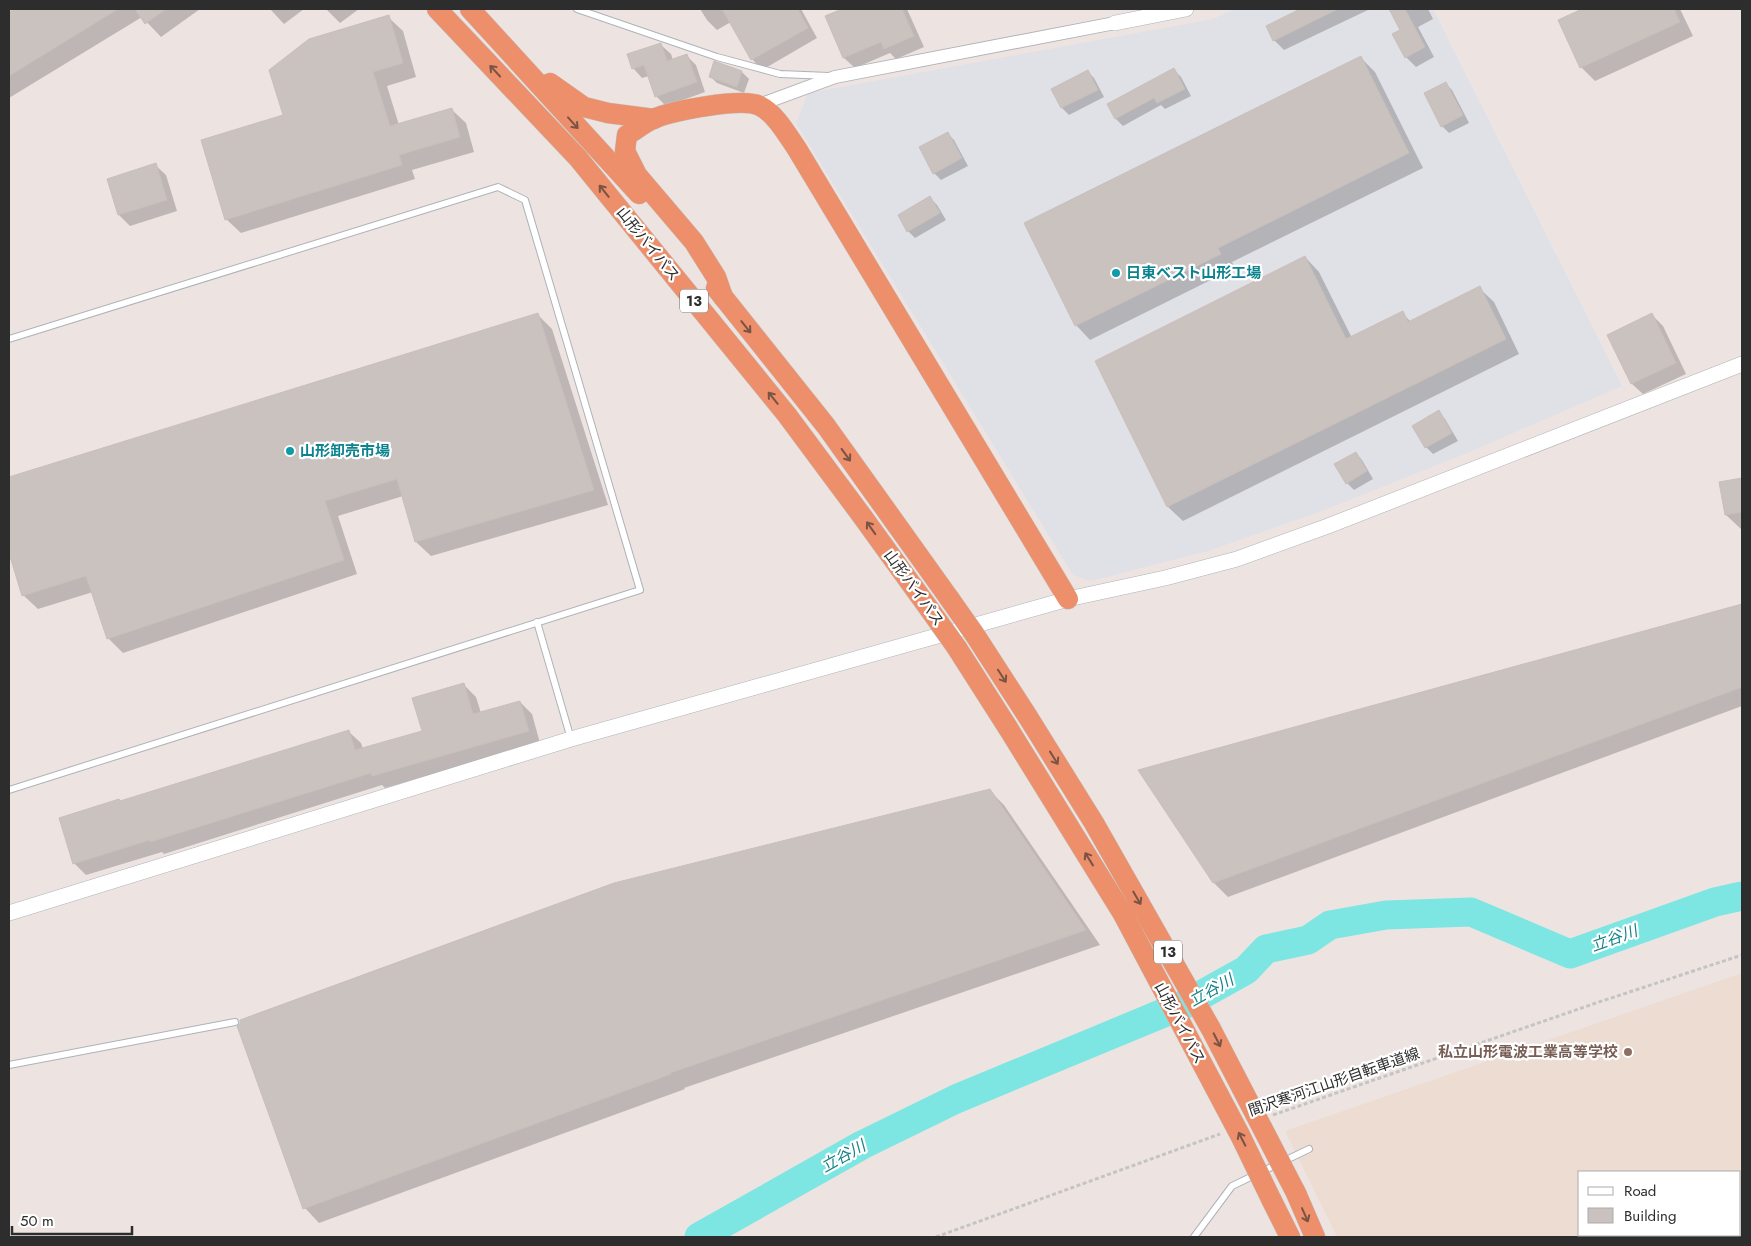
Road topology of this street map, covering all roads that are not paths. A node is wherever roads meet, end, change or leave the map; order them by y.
1 (437, 9) edge
2 (470, 9) edge
3 (482, 9) edge
4 (577, 9) edge
5 (1186, 9) edge
6 (1115, 23) joint
7 (835, 77) junction
8 (759, 106) junction
9 (654, 119) junction
10 (723, 298) junction
11 (9, 339) edge
12 (1742, 364) edge
13 (1068, 599) junction
14 (538, 622) junction
15 (571, 739) junction
16 (9, 790) edge
17 (9, 913) edge
18 (235, 1022) dead end
19 (9, 1065) edge
20 (1309, 1149) dead end
21 (1194, 1237) edge
22 (1290, 1237) edge
23 (1315, 1237) edge

22 -> 1 highway, 山形バイパス / 13, bridge
2 -> 10 highway, 山形バイパス / 13
3 - 9 highway
4 - 7 lane
5 - 6 street
6 - 7 street
7 - 8 street
8 - 9 highway
8 - 13 highway
9 - 10 highway
10 -> 23 highway, 山形バイパス / 13, bridge
11 - 14 lane
12 - 13 street
13 - 15 street
14 - 15 lane
14 - 16 lane
15 - 17 street
18 - 19 lane
20 - 21 lane

